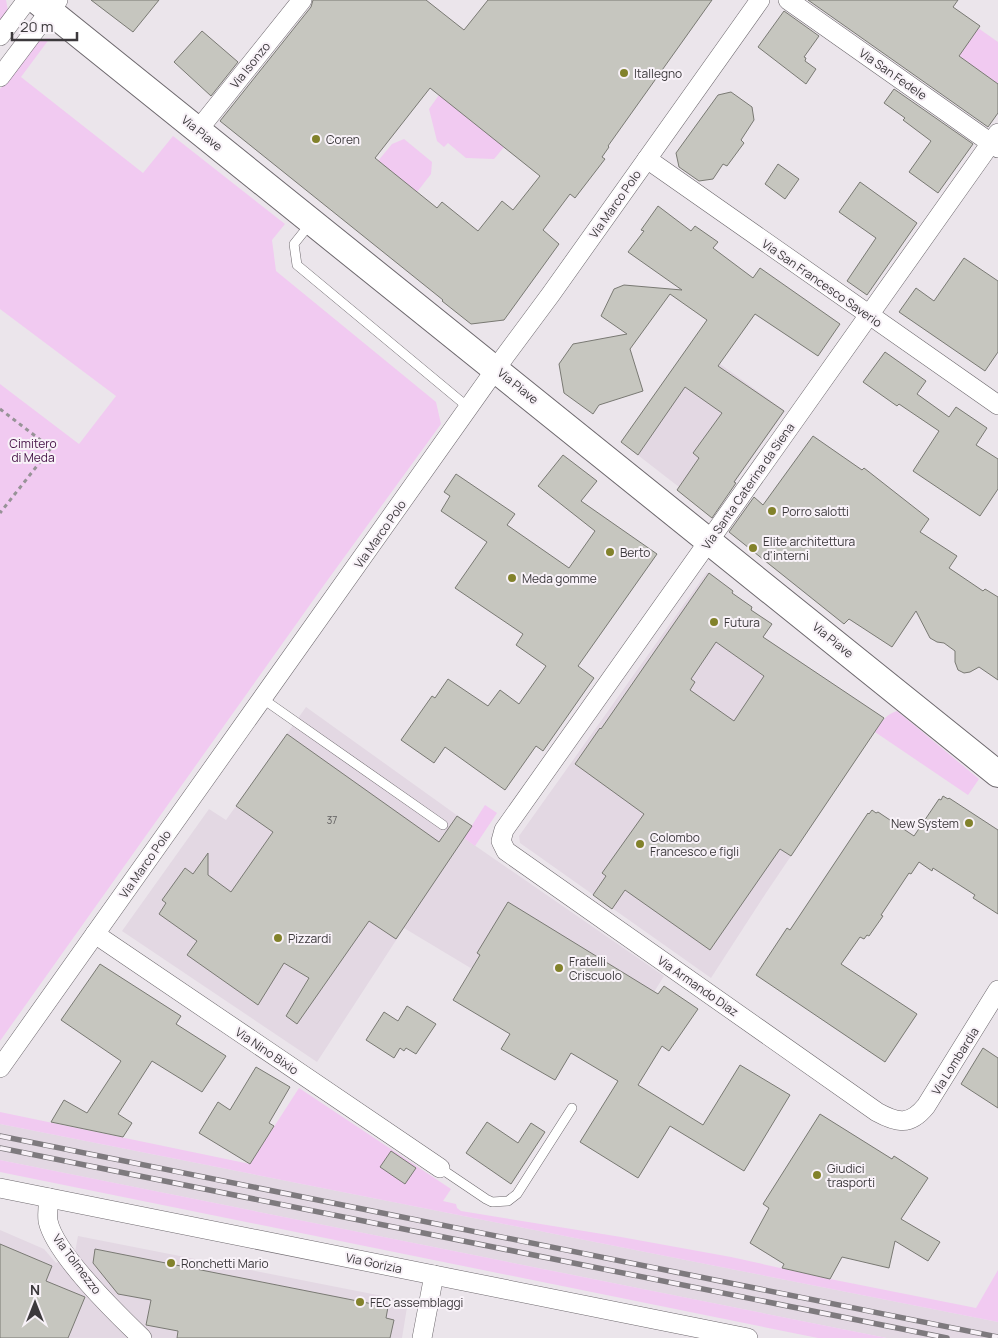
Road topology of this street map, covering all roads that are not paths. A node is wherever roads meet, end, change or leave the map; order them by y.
1 (302, 0) edge
2 (760, 0) edge
3 (788, 0) edge
4 (42, 3) edge
5 (0, 36) edge
6 (0, 77) edge
7 (198, 130) junction
8 (996, 141) edge
9 (647, 159) junction
10 (312, 221) junction
11 (868, 315) junction
12 (496, 369) junction
13 (998, 405) edge
14 (469, 408) junction
15 (709, 542) junction
16 (263, 698) junction
17 (998, 774) edge
18 (443, 825) dead end
19 (501, 841) joint
20 (95, 934) junction
21 (998, 990) edge
22 (0, 1068) edge
23 (572, 1108) dead end
24 (902, 1121) joint
25 (440, 1168) joint
26 (0, 1188) edge
27 (49, 1198) junction
28 (434, 1275) junction
29 (668, 1330) edge
30 (142, 1338) edge
31 (422, 1338) edge
32 (748, 1338) edge

1 - 7 street, Via Isonzo
2 - 9 street, Via Marco Polo
3 - 8 street, Via San Fedele
4 - 5 street
4 - 6 street
4 - 7 street, Via Piave
7 - 10 street, Via Piave
8 - 11 street, Via Santa Caterina da Siena
9 - 11 street, Via San Francesco Saverio
9 - 12 street, Via Marco Polo
10 - 12 street, Via Piave
10 - 14 lane
11 - 13 street, Via San Francesco Saverio
11 - 15 street, Via Santa Caterina da Siena
12 - 14 street, Via Marco Polo
12 - 15 street, Via Piave
14 - 16 street, Via Marco Polo
15 - 17 street, Via Piave
15 - 19 street, Via Santa Caterina da Siena
16 - 18 lane
16 - 20 street, Via Marco Polo
19 - 24 street, Via Armando Diaz
20 - 22 street, Via Marco Polo
20 - 25 street, Via Nino Bixio
21 - 24 street, Via Lombardia
23 - 25 lane
26 - 27 street, Via Gorizia
27 - 28 street, Via Gorizia
27 - 30 street, Via Tolmezzo
28 - 29 street, Via Gorizia
28 - 31 street
29 - 32 street, Via Gorizia

